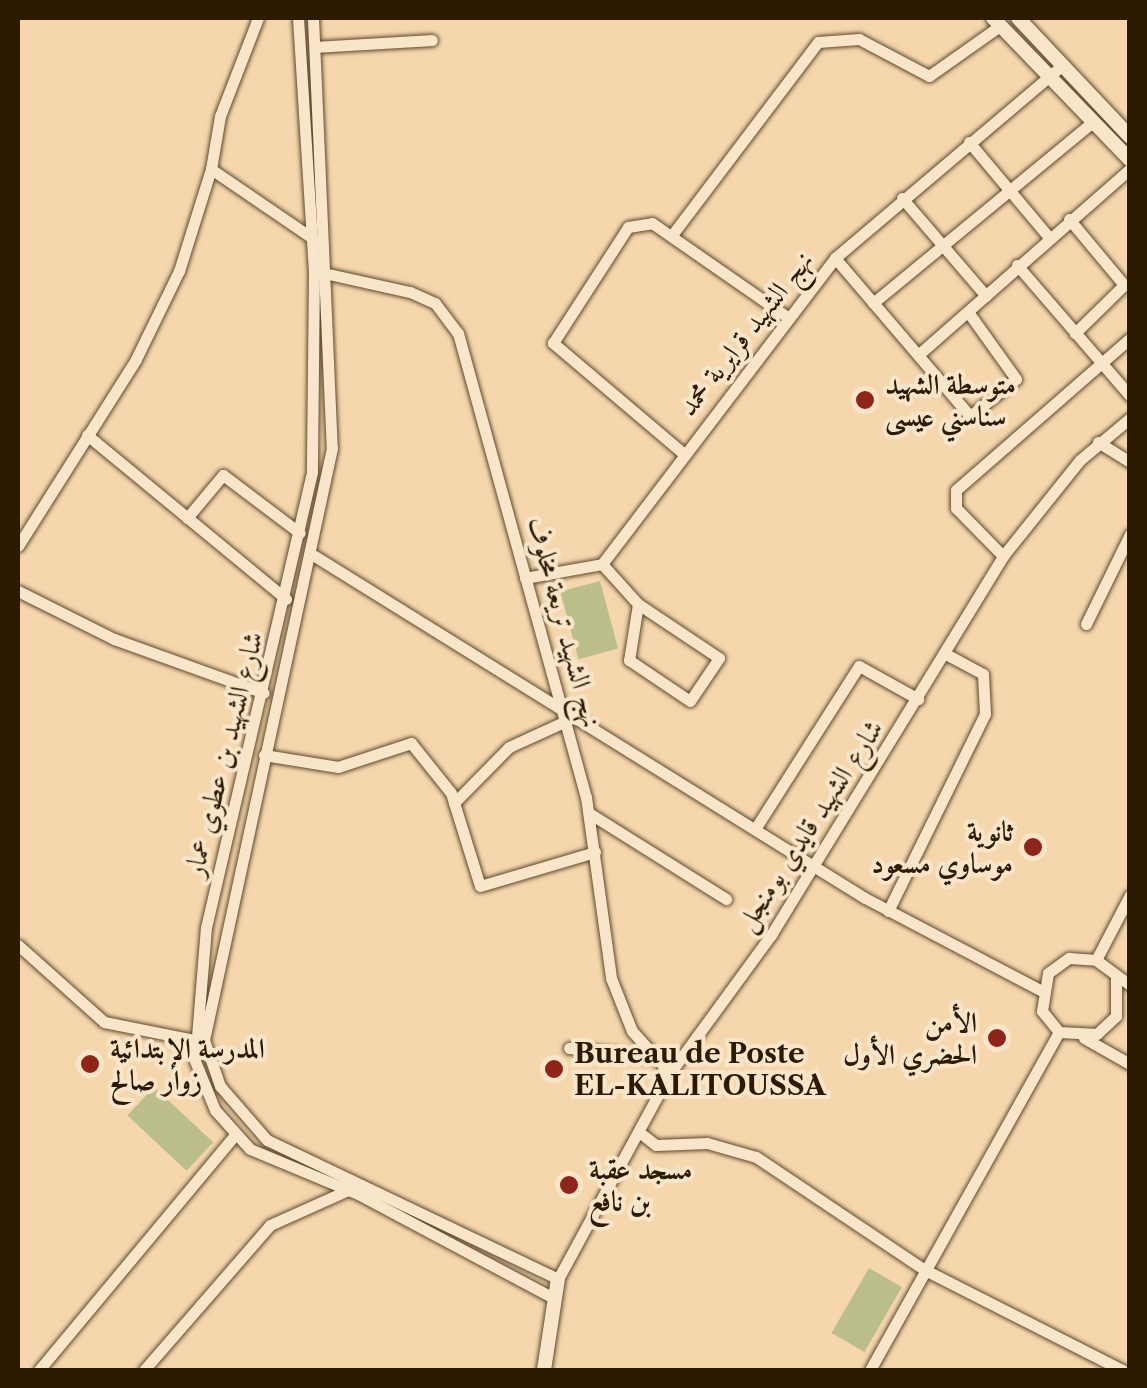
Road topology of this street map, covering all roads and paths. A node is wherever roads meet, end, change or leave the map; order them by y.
1 (258, 18) edge
2 (298, 18) edge
3 (313, 18) edge
4 (1018, 18) edge
5 (996, 22) edge
6 (432, 40) dead end
7 (315, 46) junction
8 (1059, 68) junction
9 (1046, 78) junction
10 (1091, 123) junction
11 (1130, 138) edge
12 (969, 142) junction
13 (1130, 160) edge
14 (211, 169) junction
15 (1130, 169) edge
16 (1010, 190) junction
17 (902, 198) junction
18 (1068, 219) junction
19 (672, 235) junction
20 (1048, 236) junction
21 (312, 238) junction
22 (942, 246) junction
23 (835, 258) junction
24 (1017, 265) junction
25 (314, 272) junction
26 (330, 274) junction
27 (986, 296) junction
28 (873, 303) junction
29 (968, 312) junction
30 (786, 316) junction
31 (1075, 333) junction
32 (1130, 338) edge
33 (918, 355) junction
34 (1100, 363) junction
35 (1130, 396) edge
36 (1130, 418) edge
37 (87, 435) junction
38 (1098, 442) junction
39 (684, 454) junction
40 (1130, 462) edge
41 (187, 518) junction
42 (300, 533) junction
43 (1130, 534) edge
44 (18, 546) edge
45 (313, 555) junction
46 (1003, 556) junction
47 (602, 564) junction
48 (525, 578) junction
49 (18, 591) edge
50 (286, 599) junction
51 (638, 604) junction
52 (1086, 624) dead end
53 (944, 654) junction
54 (264, 693) junction
55 (918, 698) junction
56 (564, 715) junction
57 (264, 755) junction
58 (454, 803) junction
59 (589, 813) junction
60 (755, 829) junction
61 (595, 852) junction
62 (815, 866) junction
63 (1130, 894) edge
64 (726, 899) dead end
65 (888, 911) junction
66 (18, 945) edge
67 (1096, 960) junction
68 (1116, 978) junction
69 (1130, 985) edge
70 (1040, 990) junction
71 (1059, 1032) junction
72 (1084, 1038) junction
73 (198, 1040) junction
74 (569, 1048) dead end
75 (655, 1057) junction
76 (1130, 1064) edge
77 (670, 1073) junction
78 (642, 1135) junction
79 (234, 1136) junction
80 (348, 1190) junction
81 (925, 1270) junction
82 (558, 1279) junction
83 (552, 1296) junction
84 (39, 1370) edge
85 (144, 1370) edge
86 (544, 1370) edge
87 (870, 1370) edge
88 (1122, 1370) edge

1 - 14 street
2 - 21 street, شارع الشهيد بن عطوي عمار
3 - 7 street, شارع الشهيد بن عطوي عمار
4 - 8 street
5 - 9 street
5 - 19 street
6 - 7 street
7 - 26 street, شارع الشهيد بن عطوي عمار
8 - 9 street, نهج الشهيد قرايرية محمد
8 - 11 street
9 - 10 street
9 - 12 street, نهج الشهيد قرايرية محمد
10 - 13 street
10 - 16 street
12 - 16 street
12 - 17 street, نهج الشهيد قرايرية محمد
14 - 21 street
14 - 37 street
15 - 18 street
16 - 20 street
16 - 22 street
17 - 22 street
17 - 23 street, نهج الشهيد قرايرية محمد
18 - 20 street
18 - 31 street
19 - 30 street
19 - 39 street
20 - 24 street
21 - 25 street, شارع الشهيد بن عطوي عمار
22 - 27 street
22 - 28 street
23 - 28 street
23 - 30 street, نهج الشهيد قرايرية محمد
24 - 27 street
24 - 31 street
25 - 26 street, نهج الشهيد تريعة مخلوف
25 - 42 street, شارع الشهيد بن عطوي عمار
26 - 45 street, شارع الشهيد بن عطوي عمار
26 - 48 street, نهج الشهيد تريعة مخلوف
27 - 29 street
28 - 33 street
29 - 33 street
29 - 33 street
30 - 39 street, نهج الشهيد قرايرية محمد
31 - 34 street
32 - 34 street
34 - 35 street
34 - 46 street
36 - 38 street, شارع الشهيد قايدي بومنجل
37 - 41 street
37 - 44 street
38 - 40 street
38 - 46 street, شارع الشهيد قايدي بومنجل
39 - 47 street, نهج الشهيد قرايرية محمد
41 - 42 street
41 - 50 street
42 - 50 street, شارع الشهيد بن عطوي عمار
43 - 52 street
45 - 56 street
45 - 57 street, شارع الشهيد بن عطوي عمار
46 - 53 street, شارع الشهيد قايدي بومنجل
47 - 48 street
47 - 51 street
48 - 56 street, نهج الشهيد تريعة مخلوف
49 - 54 street
50 - 54 street, شارع الشهيد بن عطوي عمار
51 - 51 street
53 - 55 street, شارع الشهيد قايدي بومنجل
53 - 65 street
54 - 73 street, شارع الشهيد بن عطوي عمار
55 - 60 street
55 - 62 street, شارع الشهيد قايدي بومنجل
56 - 58 street
56 - 59 street, نهج الشهيد تريعة مخلوف
56 - 60 street
57 - 58 street
57 - 73 street, شارع الشهيد بن عطوي عمار
58 - 61 street
59 - 61 street, نهج الشهيد تريعة مخلوف
59 - 64 street
60 - 62 street
61 - 75 street, نهج الشهيد تريعة مخلوف
62 - 65 street
62 - 77 street, شارع الشهيد قايدي بومنجل
63 - 67 street
65 - 70 street
66 - 73 street
67 - 68 street
67 - 70 street
68 - 69 street
68 - 72 street
70 - 71 street
71 - 72 street
71 - 81 street
72 - 76 street
73 - 79 street, شارع الشهيد بن عطوي عمار
73 - 82 street, شارع الشهيد بن عطوي عمار
74 - 75 street
75 - 77 street, نهج الشهيد تريعة مخلوف
77 - 78 street, شارع الشهيد قايدي بومنجل
78 - 81 street
78 - 82 street, شارع الشهيد قايدي بومنجل
79 - 80 street
79 - 84 street
80 - 83 street
80 - 85 street
81 - 87 street
81 - 88 street
82 - 83 street
83 - 86 street

